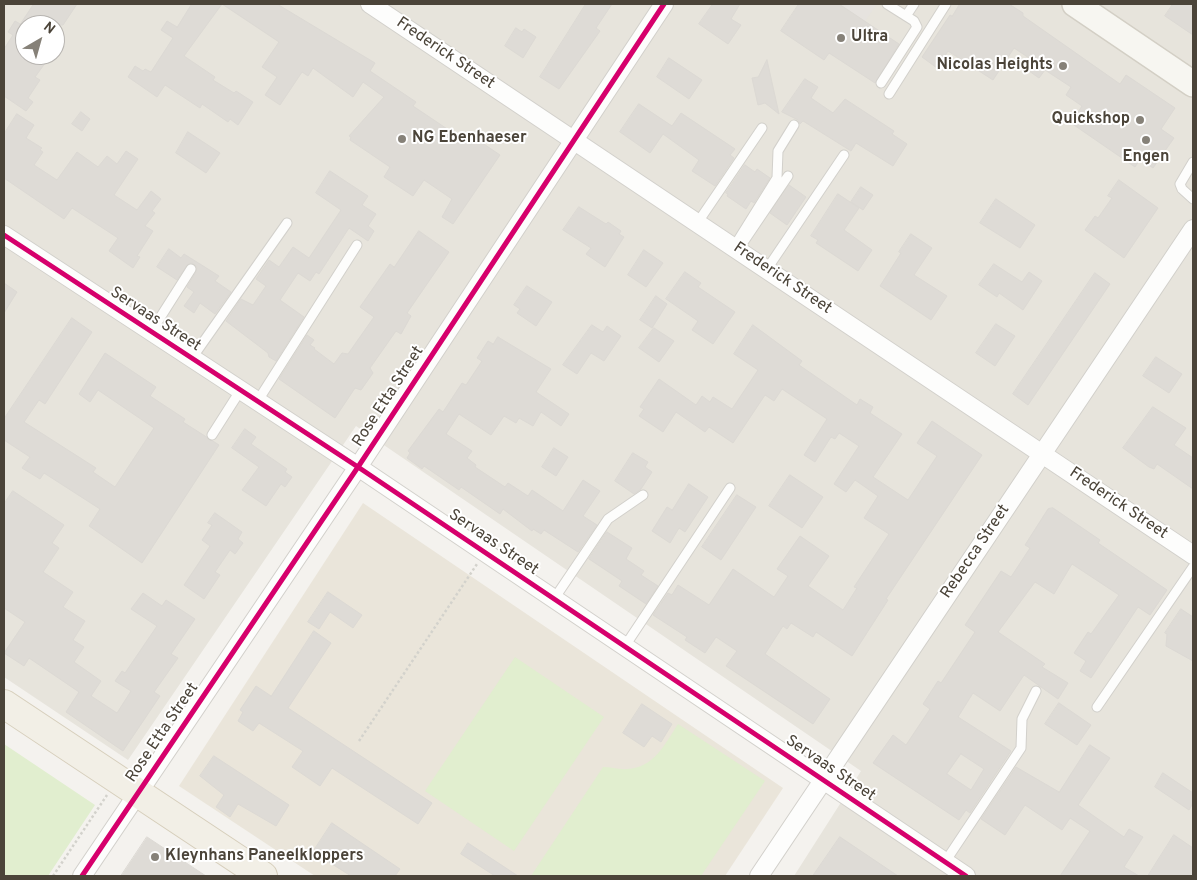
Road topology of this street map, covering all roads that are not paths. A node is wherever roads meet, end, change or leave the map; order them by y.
1 (370, 4) edge
2 (664, 4) edge
3 (887, 4) edge
4 (914, 4) edge
5 (946, 4) edge
6 (1074, 4) edge
7 (906, 16) junction
8 (881, 83) dead end
9 (1193, 84) edge
10 (889, 94) dead end
11 (794, 125) dead end
12 (762, 128) dead end
13 (573, 140) junction
14 (844, 155) dead end
15 (1193, 162) edge
16 (788, 176) dead end
17 (1193, 199) edge
18 (698, 222) junction
19 (287, 223) dead end
20 (1193, 229) edge
21 (4, 235) edge
22 (357, 245) dead end
23 (736, 248) junction
24 (191, 269) dead end
25 (767, 269) junction
26 (151, 332) junction
27 (192, 358) junction
28 (240, 390) junction
29 (257, 402) junction
30 (212, 435) dead end
31 (1042, 452) junction
32 (358, 467) junction
33 (730, 488) dead end
34 (644, 495) dead end
35 (1193, 555) edge
36 (1193, 566) edge
37 (554, 599) junction
38 (625, 646) junction
39 (1036, 691) dead end
40 (4, 704) edge
41 (1097, 707) dead end
42 (824, 780) junction
43 (127, 786) junction
44 (944, 862) junction
45 (82, 876) edge
46 (262, 876) edge
47 (759, 876) edge
48 (966, 876) edge

1 - 13 street, Frederick Street
2 - 13 street, Rose Etta Street
3 - 7 lane
4 - 7 lane
5 - 10 lane
6 - 9 main road
7 - 8 lane
11 - 23 lane
12 - 18 lane
13 - 18 street, Frederick Street
13 - 32 street, Rose Etta Street
14 - 25 lane
15 - 17 lane
16 - 23 lane
18 - 23 street, Frederick Street
19 - 27 lane
20 - 31 street, Rebecca Street
21 - 26 street, Servaas Street
22 - 29 lane
23 - 25 street, Frederick Street
24 - 26 lane
25 - 31 street, Frederick Street
26 - 27 street, Servaas Street
27 - 28 street, Servaas Street
28 - 29 street, Servaas Street
28 - 30 lane
29 - 32 street, Servaas Street
31 - 35 street, Frederick Street
31 - 42 street, Rebecca Street
32 - 37 street, Servaas Street
32 - 43 street, Rose Etta Street
33 - 38 lane
34 - 37 lane
36 - 41 lane
37 - 38 street, Servaas Street
38 - 42 street, Servaas Street
39 - 44 lane
40 - 43 main road
42 - 44 street, Servaas Street
42 - 47 street, Rebecca Street
43 - 45 street, Rose Etta Street
43 - 46 main road
44 - 48 street, Servaas Street

